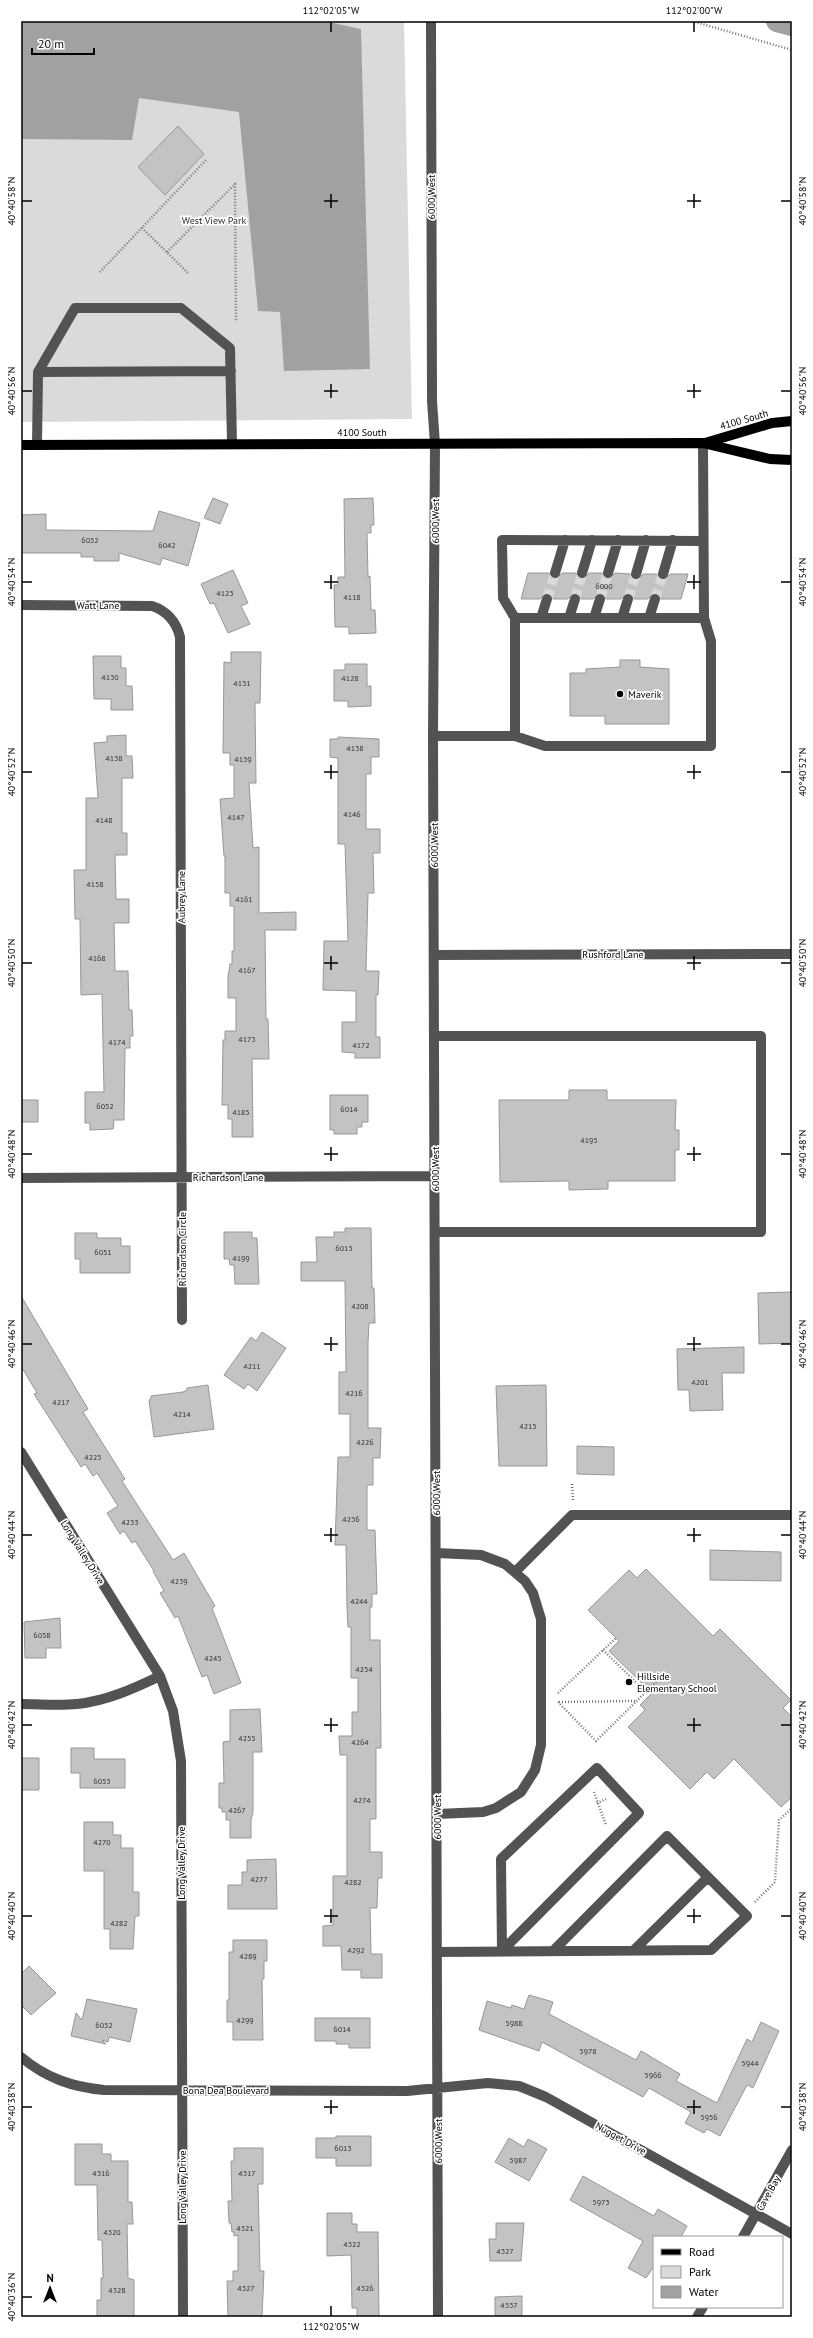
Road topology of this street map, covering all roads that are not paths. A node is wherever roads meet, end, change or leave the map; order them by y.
1 (431, 21) edge
2 (231, 371) junction
3 (38, 372) junction
4 (792, 421) edge
5 (703, 443) junction
6 (232, 444) junction
7 (435, 444) junction
8 (21, 445) edge
9 (37, 445) junction
10 (792, 460) edge
11 (565, 540) junction
12 (592, 540) junction
13 (618, 540) junction
14 (646, 540) junction
15 (673, 540) junction
16 (703, 541) junction
17 (555, 573) tunnel mouth
18 (582, 573) tunnel mouth
19 (608, 573) tunnel mouth
20 (636, 574) tunnel mouth
21 (663, 574) tunnel mouth
22 (547, 599) tunnel mouth
23 (575, 599) tunnel mouth
24 (600, 599) tunnel mouth
25 (628, 599) tunnel mouth
26 (655, 599) tunnel mouth
27 (21, 605) edge
28 (172, 618) joint
29 (514, 618) junction
30 (541, 618) junction
31 (569, 618) junction
32 (594, 618) junction
33 (622, 618) junction
34 (649, 618) junction
35 (704, 618) junction
36 (433, 736) junction
37 (515, 736) junction
38 (792, 954) edge
39 (434, 955) junction
40 (435, 1036) junction
41 (435, 1176) junction
42 (182, 1177) junction
43 (21, 1178) edge
44 (435, 1232) junction
45 (182, 1320) dead end
46 (21, 1452) edge
47 (792, 1515) edge
48 (436, 1553) junction
49 (516, 1572) junction
50 (160, 1676) junction
51 (21, 1704) edge
52 (437, 1814) junction
53 (708, 1877) junction
54 (502, 1951) junction
55 (553, 1951) junction
56 (633, 1951) junction
57 (438, 1952) junction
58 (21, 2058) edge
59 (438, 2087) junction
60 (182, 2090) junction
61 (792, 2150) edge
62 (756, 2214) junction
63 (792, 2234) edge
64 (744, 2236) edge
65 (702, 2308) edge
66 (183, 2317) edge
67 (438, 2317) edge
68 (697, 2317) edge

1 - 7 street, 6000 West
2 - 3 street
2 - 3 street
2 - 6 street
3 - 9 street
4 - 5 main road, 4100 South
5 - 7 main road, 4100 South
5 - 10 main road, 4100 South
5 - 16 street
6 - 7 main road, 4100 South
6 - 9 main road, 4100 South
7 - 36 street, 6000 West
8 - 9 main road, 4100 South
11 - 12 street
11 - 17 street
11 - 29 street
12 - 13 street
12 - 18 street
13 - 14 street
13 - 19 street
14 - 15 street
14 - 20 street
15 - 16 street
15 - 21 street
16 - 35 street
22 - 30 street
23 - 31 street
24 - 32 street
25 - 33 street
26 - 34 street
27 - 28 street, Watt Lane
28 - 42 street, Aubrey Lane
29 - 30 street
29 - 37 street
30 - 31 street
31 - 32 street
32 - 33 street
33 - 34 street
34 - 35 street
35 - 37 street
36 - 37 street
36 - 39 street, 6000 West
38 - 39 street, Rushford Lane
39 - 40 street, 6000 West
40 - 41 street, 6000 West
40 - 44 street
41 - 42 street, Richardson Lane
41 - 44 street, 6000 West
42 - 43 street, Richardson Lane
42 - 45 street, Richardson Circle
44 - 48 street, 6000 West
46 - 50 street, Long Valley Drive
47 - 49 street
48 - 49 street
48 - 52 street, 6000 West
49 - 52 street
50 - 51 street
50 - 60 street, Long Valley Drive
52 - 57 street, 6000 West
53 - 55 street
53 - 56 street
53 - 56 street
54 - 54 street
54 - 55 street
54 - 57 street
55 - 56 street
57 - 59 street, 6000 West
58 - 60 street, Bona Dea Boulevard
59 - 60 street, Bona Dea Boulevard
59 - 62 street, Nugget Drive
59 - 67 street, 6000 West
60 - 66 street, Long Valley Drive
61 - 62 street, Cave Bay
62 - 63 street, Nugget Drive
62 - 64 street, Cave Bay
65 - 68 street

